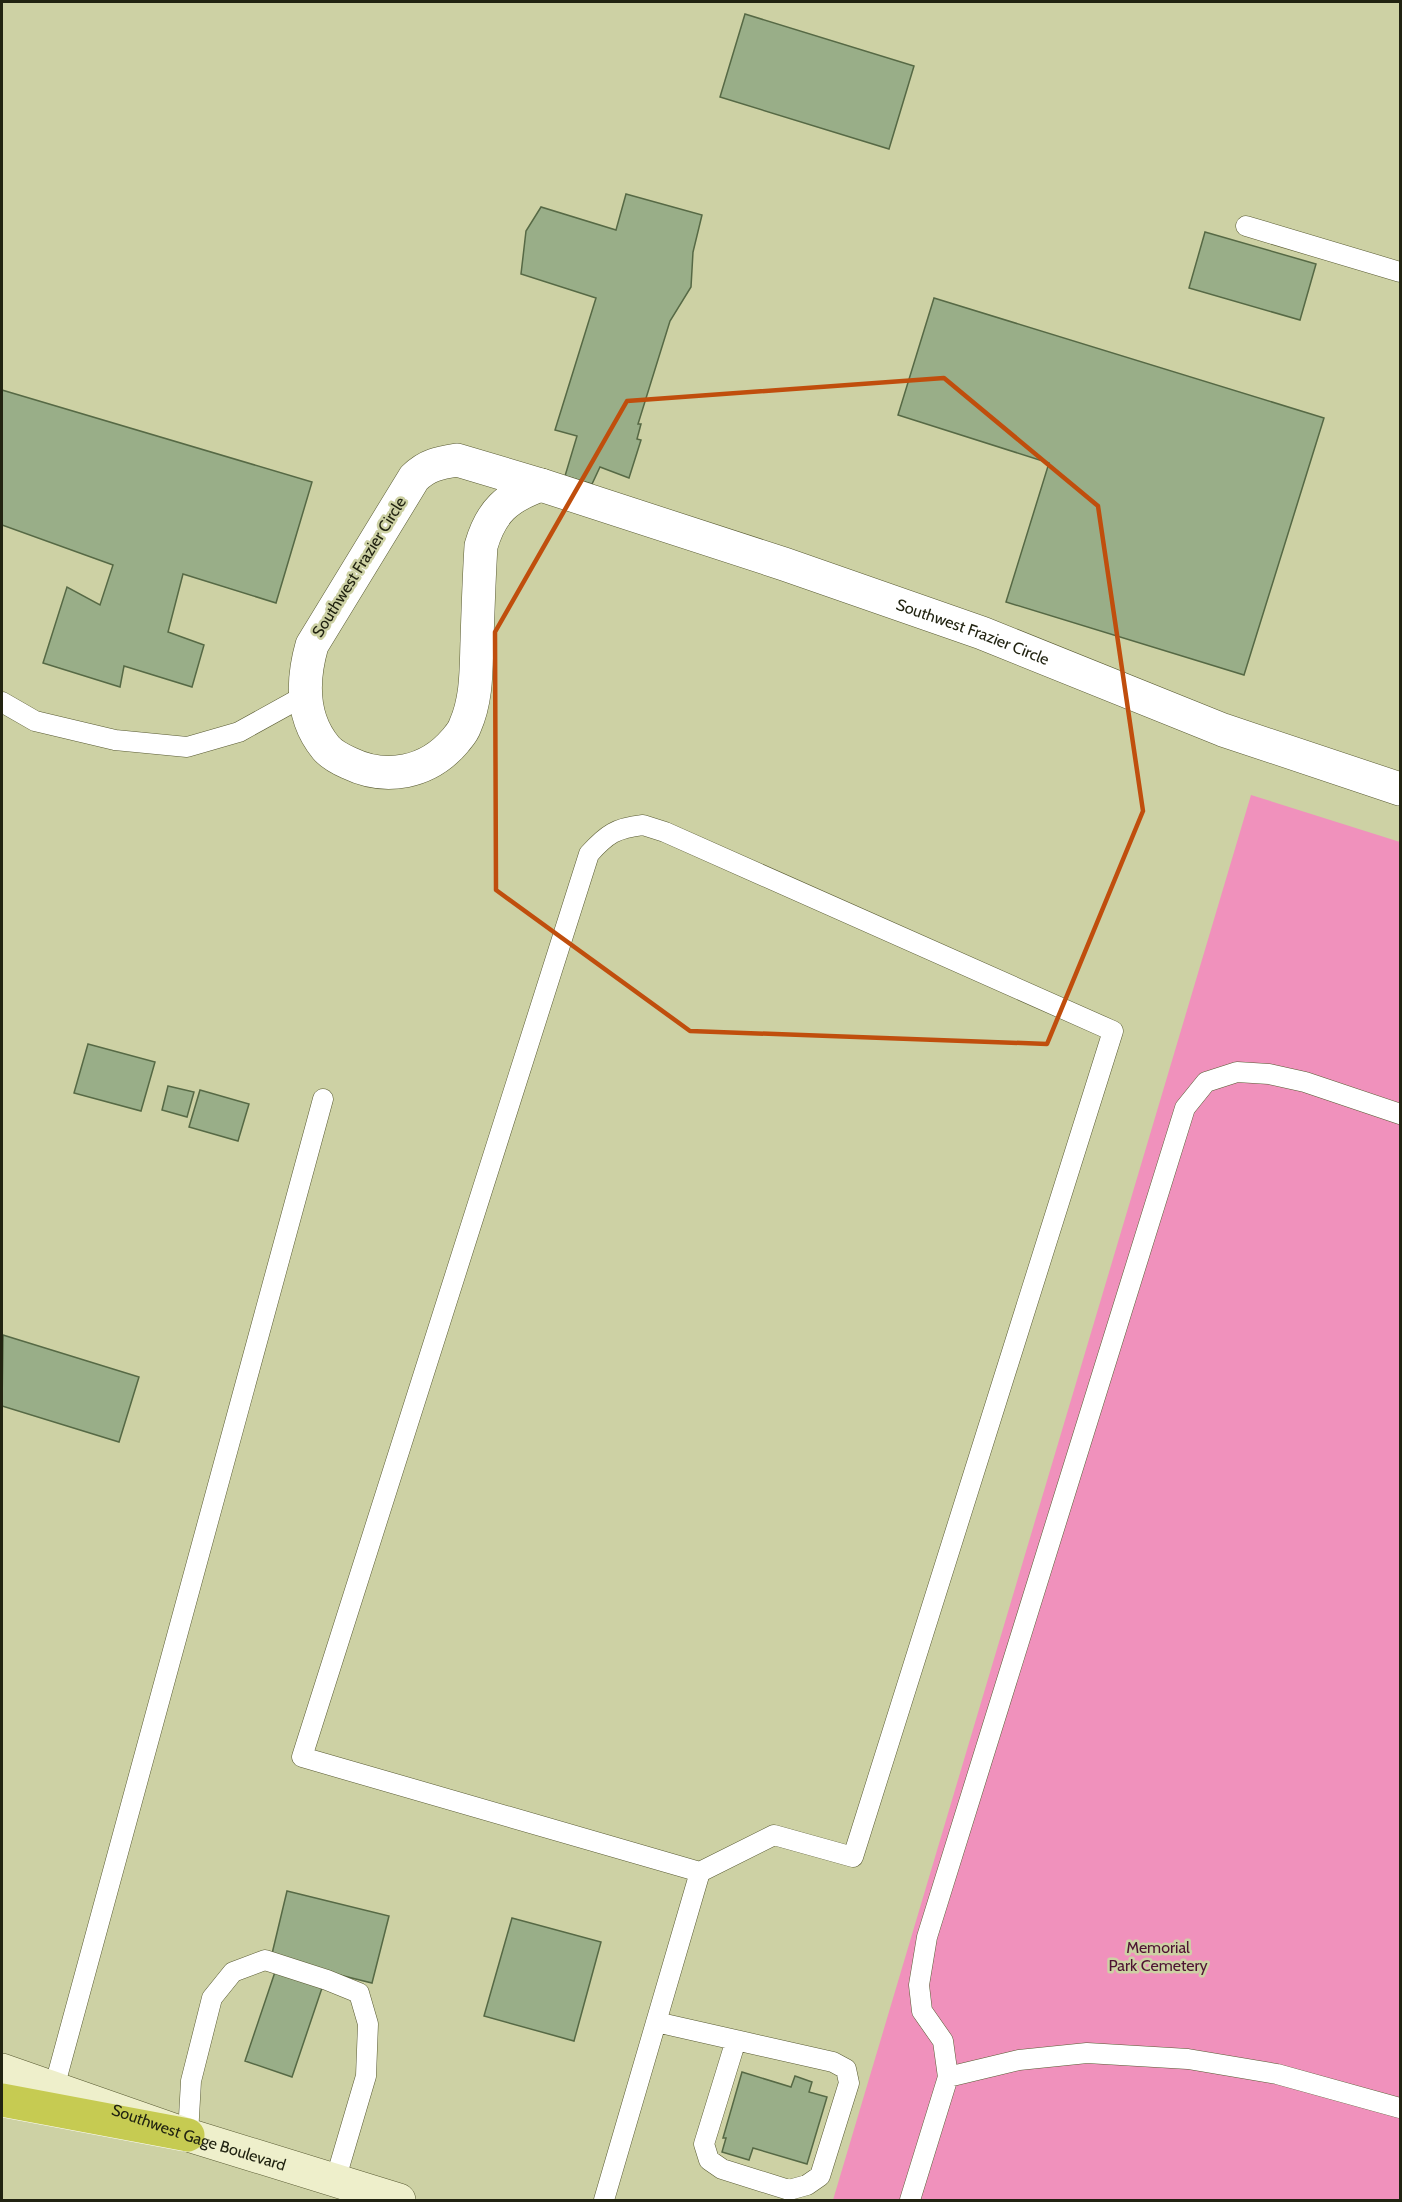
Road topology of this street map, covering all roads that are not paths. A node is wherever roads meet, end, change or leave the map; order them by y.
1 (1246, 226) dead end
2 (1401, 272) edge
3 (541, 485) junction
4 (304, 696) junction
5 (2, 702) edge
6 (1401, 789) edge
7 (323, 1099) dead end
8 (1401, 1114) edge
9 (700, 1872) junction
10 (656, 2022) junction
11 (736, 2040) junction
12 (2, 2070) edge
13 (948, 2077) junction
14 (54, 2088) junction
15 (2, 2100) edge
16 (1401, 2108) edge
17 (188, 2134) junction
18 (335, 2181) junction
19 (399, 2200) edge
20 (604, 2200) edge
21 (910, 2200) edge

1 - 2 lane
3 - 4 street, Southwest Frazier Circle
3 - 4 street, Southwest Frazier Circle
3 - 6 street, Southwest Frazier Circle
4 - 5 lane
7 - 14 lane
8 - 13 lane
9 - 9 lane
9 - 10 lane
10 - 11 lane
10 - 20 lane
11 - 11 lane
12 - 14 main road, Southwest Gage Boulevard
13 - 16 lane
13 - 21 lane
14 - 17 main road, Southwest Gage Boulevard
15 - 17 highway
17 - 18 main road, Southwest Gage Boulevard
17 - 18 lane
18 - 19 main road, Southwest Gage Boulevard

